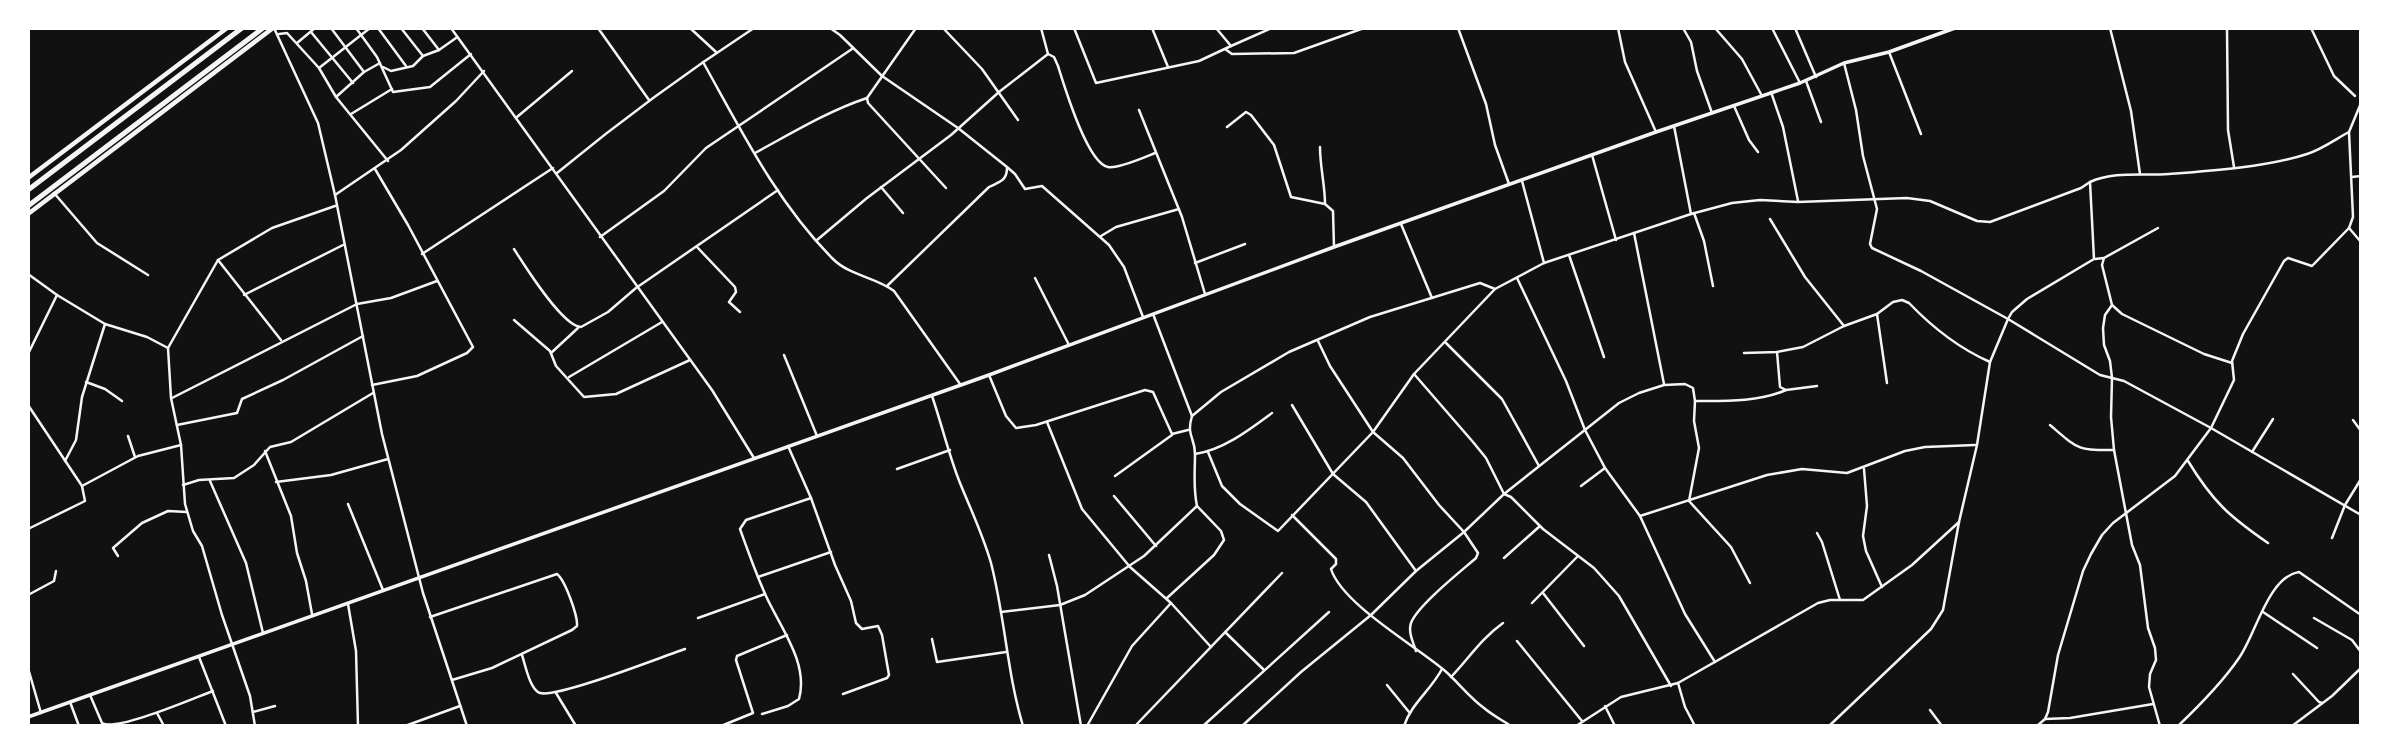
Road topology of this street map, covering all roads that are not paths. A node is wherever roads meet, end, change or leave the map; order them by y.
1 (227, 28) edge
2 (242, 28) edge
3 (263, 28) edge
4 (274, 28) edge
5 (315, 28) edge
6 (331, 28) edge
7 (356, 28) edge
8 (370, 28) edge
9 (378, 28) edge
10 (401, 28) edge
11 (422, 28) edge
12 (451, 28) edge
13 (598, 28) edge
14 (690, 28) edge
15 (754, 28) edge
16 (830, 28) edge
17 (916, 28) edge
18 (943, 28) edge
19 (1041, 28) edge
20 (1074, 28) edge
21 (1152, 28) edge
22 (1216, 28) edge
23 (1272, 28) edge
24 (1364, 28) edge
25 (1458, 28) edge
26 (1618, 28) edge
27 (1683, 28) edge
28 (1715, 28) edge
29 (1772, 28) edge
30 (1795, 28) edge
31 (1955, 28) edge
32 (2110, 28) edge
33 (2227, 28) edge
34 (2311, 28) edge
35 (311, 32) junction
36 (279, 34) junction
37 (361, 35) junction
38 (457, 37) junction
39 (297, 43) junction
40 (1230, 46) junction
41 (346, 47) junction
42 (853, 48) junction
43 (1225, 49) junction
44 (439, 50) junction
45 (717, 52) junction
46 (1889, 52) junction
47 (471, 54) junction
48 (1048, 54) junction
49 (423, 56) junction
50 (332, 59) junction
51 (703, 62) junction
52 (1844, 63) junction
53 (381, 65) junction
54 (406, 66) junction
55 (319, 68) junction
56 (1169, 68) junction
57 (484, 71) junction
58 (572, 71) dead end
59 (364, 72) junction
60 (882, 76) junction
61 (1816, 77) junction
62 (1806, 81) junction
63 (353, 83) junction
64 (1800, 83) junction
65 (392, 89) junction
66 (999, 92) junction
67 (1771, 92) junction
68 (1762, 96) junction
69 (2355, 96) dead end
70 (336, 97) junction
71 (867, 98) junction
72 (649, 100) junction
73 (2361, 104) edge
74 (1734, 106) junction
75 (1139, 110) dead end
76 (1712, 113) junction
77 (351, 114) junction
78 (517, 117) junction
79 (1018, 120) dead end
80 (1821, 122) dead end
81 (1674, 126) junction
82 (740, 127) junction
83 (1227, 127) dead end
84 (958, 128) junction
85 (2350, 130) junction
86 (1656, 132) junction
87 (1921, 134) dead end
88 (1320, 147) dead end
89 (1758, 152) dead end
90 (755, 153) junction
91 (1155, 153) junction
92 (1592, 155) junction
93 (918, 158) junction
94 (388, 161) junction
95 (1007, 167) junction
96 (2234, 167) junction
97 (553, 168) junction
98 (374, 169) junction
99 (557, 173) junction
100 (2140, 174) junction
101 (2361, 176) edge
102 (2352, 177) junction
103 (28, 178) edge
104 (1522, 181) junction
105 (2090, 182) junction
106 (1510, 186) junction
107 (881, 187) junction
108 (946, 188) dead end
109 (28, 190) edge
110 (778, 190) junction
111 (54, 193) junction
112 (335, 195) junction
113 (1875, 199) junction
114 (1798, 202) junction
115 (1325, 204) junction
116 (28, 206) edge
117 (337, 206) junction
118 (1179, 209) junction
119 (903, 213) dead end
120 (1692, 213) junction
121 (28, 214) edge
122 (1770, 219) dead end
123 (1401, 224) junction
124 (2349, 228) junction
125 (2158, 229) dead end
126 (1634, 233) junction
127 (1101, 236) junction
128 (600, 237) junction
129 (817, 240) junction
130 (1616, 240) junction
131 (2361, 242) edge
132 (1245, 244) dead end
133 (343, 245) junction
134 (697, 247) junction
135 (1334, 247) junction
136 (514, 250) dead end
137 (422, 254) junction
138 (1569, 255) junction
139 (2104, 258) junction
140 (2094, 259) junction
141 (218, 260) junction
142 (1195, 263) junction
143 (1544, 263) junction
144 (28, 274) edge
145 (148, 275) dead end
146 (1035, 278) dead end
147 (1517, 278) junction
148 (436, 281) junction
149 (887, 286) junction
150 (1713, 286) dead end
151 (636, 288) junction
152 (1495, 289) junction
153 (1205, 294) junction
154 (57, 295) junction
155 (244, 295) junction
156 (1432, 298) junction
157 (357, 304) junction
158 (2112, 305) junction
159 (740, 312) dead end
160 (1153, 314) junction
161 (1877, 314) junction
162 (1143, 317) junction
163 (2008, 319) junction
164 (514, 320) dead end
165 (662, 322) junction
166 (105, 324) junction
167 (1844, 326) junction
168 (578, 328) junction
169 (363, 335) junction
170 (281, 341) junction
171 (1318, 341) junction
172 (1446, 343) junction
173 (1069, 345) junction
174 (168, 348) junction
175 (1777, 352) junction
176 (551, 353) junction
177 (1744, 353) dead end
178 (28, 354) edge
179 (784, 355) dead end
180 (1604, 357) dead end
181 (690, 360) junction
182 (1990, 362) junction
183 (2232, 363) junction
184 (1415, 374) junction
185 (989, 375) junction
186 (569, 377) dead end
187 (2112, 378) junction
188 (86, 382) junction
189 (1887, 383) dead end
190 (961, 384) junction
191 (372, 386) junction
192 (1664, 386) junction
193 (1817, 386) dead end
194 (1786, 390) junction
195 (373, 393) junction
196 (932, 394) junction
197 (171, 398) junction
198 (122, 401) dead end
199 (1695, 401) junction
200 (28, 405) edge
201 (1292, 405) dead end
202 (1272, 413) dead end
203 (1192, 416) junction
204 (2273, 419) dead end
205 (2353, 420) dead end
206 (1047, 422) junction
207 (177, 425) junction
208 (2050, 425) dead end
209 (2211, 428) junction
210 (1188, 430) junction
211 (1585, 430) junction
212 (2361, 431) edge
213 (1373, 432) junction
214 (1172, 434) junction
215 (128, 436) dead end
216 (817, 436) junction
217 (181, 445) junction
218 (1977, 445) junction
219 (788, 446) junction
220 (950, 450) junction
221 (2114, 450) junction
222 (265, 451) junction
223 (1208, 452) junction
224 (2252, 452) junction
225 (1195, 454) junction
226 (135, 457) junction
227 (754, 458) junction
228 (388, 459) junction
229 (65, 461) junction
230 (2188, 461) junction
231 (1539, 466) junction
232 (1605, 468) junction
233 (1864, 468) junction
234 (897, 469) dead end
235 (1333, 474) junction
236 (1115, 476) dead end
237 (2361, 479) edge
238 (210, 480) junction
239 (276, 482) junction
240 (182, 485) junction
241 (82, 486) junction
242 (1581, 486) dead end
243 (1504, 494) junction
244 (1114, 496) dead end
245 (811, 498) junction
246 (1689, 501) junction
247 (348, 505) dead end
248 (2345, 505) junction
249 (1197, 506) junction
250 (187, 512) junction
251 (2126, 512) junction
252 (2361, 515) edge
253 (1292, 516) junction
254 (1640, 516) junction
255 (1959, 522) junction
256 (1540, 526) junction
257 (28, 529) edge
258 (1464, 532) junction
259 (1817, 533) dead end
260 (2332, 538) dead end
261 (2268, 543) dead end
262 (1156, 546) junction
263 (832, 552) junction
264 (1049, 555) dead end
265 (118, 556) dead end
266 (1577, 557) junction
267 (1504, 558) dead end
268 (1130, 567) junction
269 (56, 571) dead end
270 (1416, 571) junction
271 (1282, 573) dead end
272 (758, 577) junction
273 (419, 578) junction
274 (1750, 583) dead end
275 (1882, 587) junction
276 (383, 590) junction
277 (1543, 593) junction
278 (765, 594) junction
279 (28, 595) edge
280 (1167, 598) junction
281 (1840, 600) junction
282 (348, 602) junction
283 (1171, 603) junction
284 (1532, 603) dead end
285 (1060, 605) junction
286 (1001, 612) junction
287 (1329, 612) dead end
288 (2263, 612) junction
289 (312, 615) junction
290 (1371, 615) junction
291 (2361, 615) edge
292 (430, 617) junction
293 (698, 618) dead end
294 (2314, 618) dead end
295 (1503, 623) dead end
296 (1225, 632) junction
297 (263, 633) junction
298 (787, 635) junction
299 (932, 639) dead end
300 (1517, 641) dead end
301 (232, 644) junction
302 (1584, 646) dead end
303 (1211, 647) junction
304 (2317, 648) dead end
305 (685, 649) dead end
306 (1416, 651) junction
307 (1006, 652) junction
308 (2361, 652) edge
309 (522, 655) junction
310 (199, 656) junction
311 (1715, 662) junction
312 (28, 668) edge
313 (1442, 668) junction
314 (2361, 668) edge
315 (1264, 670) junction
316 (2293, 674) dead end
317 (1451, 677) junction
318 (452, 680) junction
319 (1678, 683) junction
320 (1387, 685) dead end
321 (1671, 685) junction
322 (213, 691) junction
323 (556, 692) junction
324 (843, 694) dead end
325 (90, 695) junction
326 (70, 702) junction
327 (2322, 703) junction
328 (2154, 704) junction
329 (275, 706) dead end
330 (460, 706) junction
331 (1605, 706) junction
332 (1930, 710) dead end
333 (253, 712) junction
334 (1409, 712) junction
335 (41, 713) junction
336 (155, 713) junction
337 (762, 714) dead end
338 (28, 717) edge
339 (2045, 719) junction
340 (1582, 721) junction
341 (79, 726) edge
342 (163, 726) edge
343 (226, 726) edge
344 (255, 726) edge
345 (358, 726) edge
346 (405, 726) edge
347 (467, 726) edge
348 (576, 726) edge
349 (722, 726) edge
350 (1023, 726) edge
351 (1081, 726) edge
352 (1087, 726) edge
353 (1136, 726) edge
354 (1203, 726) edge
355 (1242, 726) edge
356 (1404, 726) edge
357 (1511, 726) edge
358 (1576, 726) edge
359 (1615, 726) edge
360 (1695, 726) edge
361 (1829, 726) edge
362 (1942, 726) edge
363 (2037, 726) edge
364 (2160, 726) edge
365 (2178, 726) edge
366 (2292, 726) edge

1 - 103 main road
2 - 109 highway
3 - 116 highway
4 - 36 street
4 - 111 main road
5 - 35 street
6 - 41 street
7 - 37 street
8 - 37 street
9 - 54 street
10 - 49 street
11 - 44 street
12 - 38 street
13 - 72 street
14 - 45 street
15 - 45 street
16 - 42 street
17 - 60 street
18 - 66 street
19 - 48 street
20 - 56 street
21 - 56 street
22 - 40 street
23 - 40 street
24 - 43 street
25 - 106 street
26 - 86 street
27 - 76 street
28 - 68 street
29 - 64 street
30 - 61 street
31 - 46 street
32 - 100 street
33 - 96 street
34 - 69 street
35 - 39 street
35 - 50 street
36 - 39 street
36 - 112 street
37 - 41 street
37 - 53 street
38 - 44 street
38 - 47 street
39 - 55 street
40 - 43 street
41 - 50 street
41 - 59 street
42 - 60 street
42 - 82 street
43 - 56 street
44 - 49 street
45 - 51 street
46 - 52 street
46 - 87 street
47 - 57 street
47 - 65 street
48 - 66 street
48 - 91 street
49 - 54 street
50 - 55 street
50 - 63 street
51 - 72 street
51 - 82 street
52 - 61 street
52 - 113 street
53 - 54 street
53 - 59 street
53 - 65 street
55 - 70 street
57 - 78 street
57 - 94 street
58 - 78 street
59 - 63 street
60 - 71 street
60 - 84 street
61 - 62 street
62 - 64 street
62 - 80 street
63 - 70 street
64 - 67 street
65 - 77 street
66 - 79 street
66 - 84 street
67 - 68 street
67 - 114 street
68 - 74 street
70 - 77 street
71 - 90 street
71 - 93 street
72 - 99 street
73 - 85 street
74 - 76 street
74 - 89 street
75 - 91 street
76 - 81 street
77 - 94 street
78 - 97 street
81 - 86 street
81 - 120 street
82 - 90 street
82 - 128 street
83 - 115 street
84 - 93 street
84 - 95 street
85 - 96 street
85 - 102 street
86 - 92 street
88 - 115 street
90 - 110 street
91 - 118 street
92 - 104 street
92 - 130 street
93 - 107 street
93 - 108 street
94 - 98 street
95 - 127 street
95 - 149 street
96 - 100 street
97 - 99 street
97 - 137 street
98 - 112 street
98 - 137 street
99 - 128 street
100 - 105 street
101 - 102 street
102 - 124 street
104 - 106 street
104 - 143 street
105 - 113 street
105 - 140 street
106 - 123 street
107 - 119 street
107 - 129 street
110 - 129 street
110 - 134 street
111 - 121 main road
111 - 145 street
112 - 117 street
113 - 114 street
113 - 163 street
114 - 120 street
115 - 135 street
117 - 133 street
117 - 141 street
118 - 127 street
118 - 142 street
120 - 126 street
120 - 150 street
122 - 167 street
123 - 135 street
123 - 156 street
124 - 131 street
124 - 183 street
125 - 139 street
126 - 130 street
126 - 192 street
127 - 162 street
128 - 151 street
129 - 149 street
130 - 138 street
132 - 142 street
133 - 155 street
133 - 157 street
134 - 151 street
134 - 159 street
135 - 153 street
136 - 168 street
137 - 148 street
138 - 143 street
138 - 180 street
139 - 140 street
139 - 158 street
140 - 163 street
141 - 155 street
141 - 174 street
142 - 153 street
143 - 147 street
144 - 154 street
146 - 173 street
147 - 152 street
147 - 211 street
148 - 157 street
148 - 191 street
149 - 190 street
151 - 165 street
151 - 168 street
152 - 156 street
152 - 172 street
153 - 160 street
154 - 166 street
154 - 178 street
155 - 170 street
156 - 171 street
157 - 169 street
157 - 170 street
158 - 183 street
158 - 187 street
160 - 162 street
160 - 203 street
161 - 167 street
161 - 182 street
161 - 189 street
162 - 173 street
163 - 182 street
163 - 187 street
164 - 176 street
165 - 181 street
165 - 186 street
166 - 174 street
166 - 188 street
167 - 175 street
168 - 176 street
169 - 191 street
169 - 207 street
170 - 197 street
171 - 203 street
171 - 213 street
172 - 184 street
172 - 231 street
173 - 185 street
174 - 197 street
175 - 177 street
175 - 194 street
176 - 181 street
179 - 216 street
181 - 227 street
182 - 218 street
183 - 209 street
184 - 213 street
184 - 243 street
185 - 190 street
185 - 206 street
187 - 209 street
187 - 221 street
188 - 198 street
188 - 229 street
190 - 196 street
191 - 195 street
192 - 199 street
192 - 211 street
193 - 194 street
194 - 199 street
195 - 222 street
195 - 228 street
196 - 216 street
196 - 220 street
197 - 207 street
199 - 246 street
200 - 229 street
201 - 235 street
202 - 223 street
203 - 210 street
204 - 224 street
205 - 212 street
206 - 214 street
206 - 268 street
207 - 217 street
208 - 221 street
209 - 224 street
209 - 230 street
210 - 214 street
210 - 225 street
211 - 231 street
211 - 232 street
213 - 235 street
213 - 258 street
214 - 236 street
215 - 226 street
216 - 219 street
217 - 226 street
217 - 240 street
218 - 233 street
218 - 255 street
219 - 227 street
219 - 245 street
220 - 234 street
220 - 286 street
221 - 251 street
222 - 238 street
222 - 239 street
223 - 225 street
223 - 253 street
224 - 248 street
225 - 249 street
226 - 241 street
227 - 273 street
228 - 239 street
228 - 273 street
229 - 241 street
230 - 251 street
230 - 261 street
231 - 243 street
232 - 242 street
232 - 254 street
233 - 246 street
233 - 275 street
235 - 253 street
235 - 270 street
237 - 248 street
238 - 240 street
238 - 297 street
239 - 289 street
240 - 250 street
241 - 257 street
243 - 256 street
243 - 258 street
244 - 262 street
245 - 263 street
245 - 272 street
246 - 254 street
246 - 274 street
247 - 276 street
248 - 252 street
248 - 260 street
249 - 262 street
249 - 280 street
250 - 265 street
250 - 301 street
251 - 328 street
251 - 339 street
253 - 290 street
254 - 311 street
255 - 275 street
255 - 361 street
256 - 266 street
256 - 267 street
258 - 270 street
258 - 306 street
259 - 281 street
262 - 268 street
263 - 272 street
263 - 324 street
264 - 285 street
266 - 277 street
266 - 321 street
268 - 280 street
268 - 285 street
269 - 279 street
270 - 290 street
271 - 296 street
272 - 278 street
273 - 276 street
273 - 292 street
275 - 281 street
276 - 282 street
277 - 284 street
277 - 302 street
278 - 293 street
278 - 298 street
280 - 283 street
281 - 311 street
282 - 289 street
282 - 345 street
283 - 303 street
283 - 352 street
285 - 286 street
285 - 351 street
286 - 307 street
287 - 315 street
288 - 291 street
288 - 304 street
288 - 365 street
289 - 297 street
290 - 306 street
290 - 355 street
292 - 309 street
292 - 318 street
294 - 308 street
295 - 317 street
296 - 303 street
296 - 315 street
297 - 301 street
298 - 337 street
298 - 349 street
299 - 307 street
300 - 340 street
301 - 310 street
301 - 333 street
303 - 353 street
305 - 323 street
306 - 313 street
307 - 350 street
309 - 318 street
309 - 323 street
310 - 322 street
310 - 325 street
311 - 319 street
312 - 335 street
313 - 317 street
313 - 334 street
314 - 327 street
315 - 354 street
316 - 327 street
317 - 357 street
318 - 330 street
319 - 321 street
319 - 360 street
320 - 334 street
321 - 331 street
322 - 336 street
322 - 343 street
323 - 348 street
325 - 326 street
325 - 336 street
326 - 335 street
326 - 341 street
327 - 366 street
328 - 339 street
328 - 364 street
329 - 333 street
330 - 346 street
330 - 347 street
331 - 340 street
331 - 359 street
332 - 362 street
333 - 344 street
334 - 356 street
335 - 338 street
336 - 342 street
339 - 363 street
340 - 358 street

